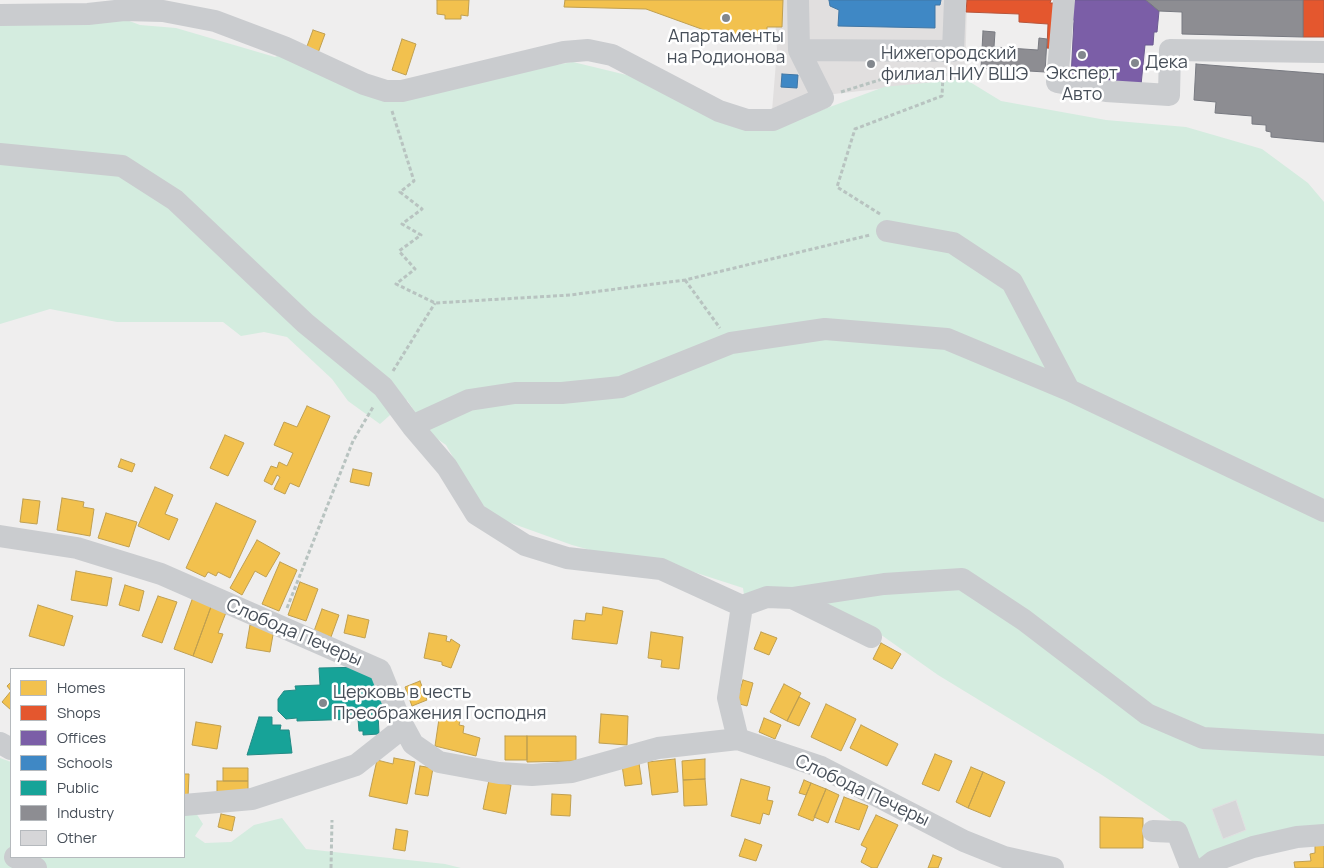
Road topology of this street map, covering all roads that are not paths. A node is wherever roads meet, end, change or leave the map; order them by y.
1 (798, 0) edge
2 (955, 0) edge
3 (1064, 0) edge
4 (88, 7) edge
5 (0, 15) edge
6 (799, 50) junction
7 (1324, 52) edge
8 (0, 154) edge
9 (887, 231) road end
10 (1069, 390) junction
11 (412, 426) junction
12 (1324, 511) edge
13 (0, 536) edge
14 (792, 598) junction
15 (742, 606) junction
16 (871, 637) dead end
17 (404, 727) junction
18 (738, 739) junction
19 (1324, 746) edge
20 (185, 805) edge
21 (1152, 831) dead end
22 (1324, 835) edge
23 (17, 858) edge
24 (36, 868) edge
25 (1053, 868) edge
26 (1191, 868) edge
27 (1205, 868) edge

1 - 6 street
2 - 6 street
3 - 7 street
4 - 5 street
4 - 6 street
8 - 11 street
9 - 10 street
10 - 11 street
10 - 12 street
11 - 15 street
13 - 17 street, Слобода Печеры
14 - 15 street
14 - 16 street
14 - 19 street
15 - 18 street
17 - 18 street, Слобода Печеры
17 - 20 street
18 - 25 street, Слобода Печеры
21 - 26 street
22 - 27 street
23 - 24 street

